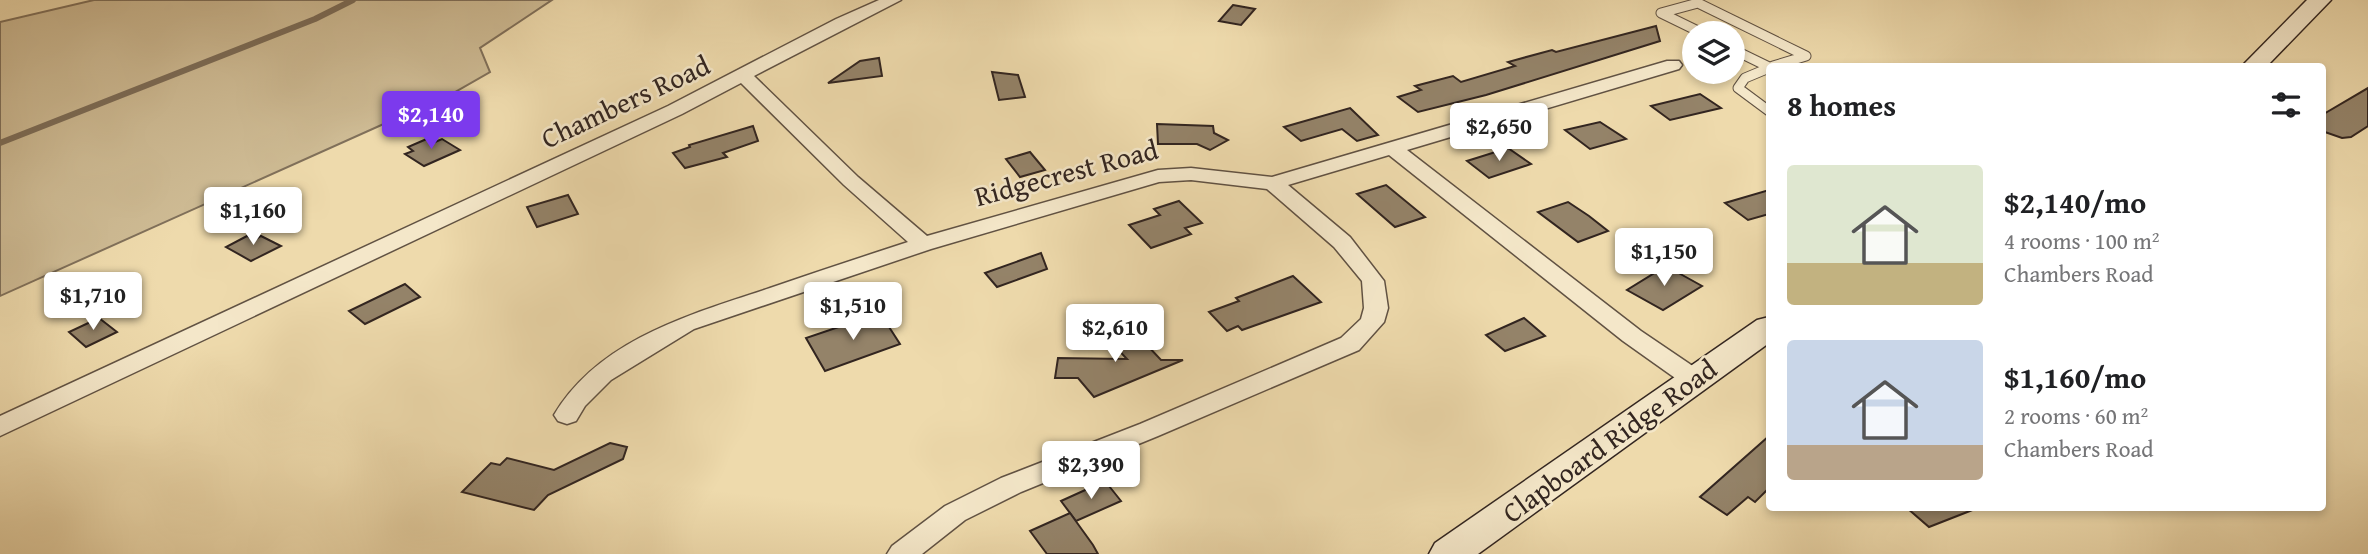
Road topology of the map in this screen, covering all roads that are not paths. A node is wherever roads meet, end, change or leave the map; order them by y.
1 (893, 0) edge
2 (2320, 0) edge
3 (1735, 21) edge
4 (1682, 23) edge
5 (1745, 26) edge
6 (1745, 55) edge
7 (1784, 63) edge
8 (2257, 63) edge
9 (1673, 65) dead end
10 (1766, 65) edge
11 (1766, 69) edge
12 (744, 76) junction
13 (1766, 109) edge
14 (1394, 149) junction
15 (1273, 183) junction
16 (923, 244) junction
17 (1766, 329) edge
18 (1694, 379) junction
19 (567, 415) dead end
20 (0, 427) edge
21 (902, 554) edge
22 (1449, 554) edge

1 - 12 street, Chambers Road
2 - 8 main road
3 - 4 lane
5 - 7 lane
6 - 10 lane
9 - 14 street
11 - 13 lane
12 - 16 street
12 - 20 street, Chambers Road
14 - 15 street
14 - 18 street
15 - 16 street, Ridgecrest Road
15 - 21 street
16 - 19 street, Ridgecrest Road
17 - 18 main road, Clapboard Ridge Road
18 - 22 main road, Clapboard Ridge Road

